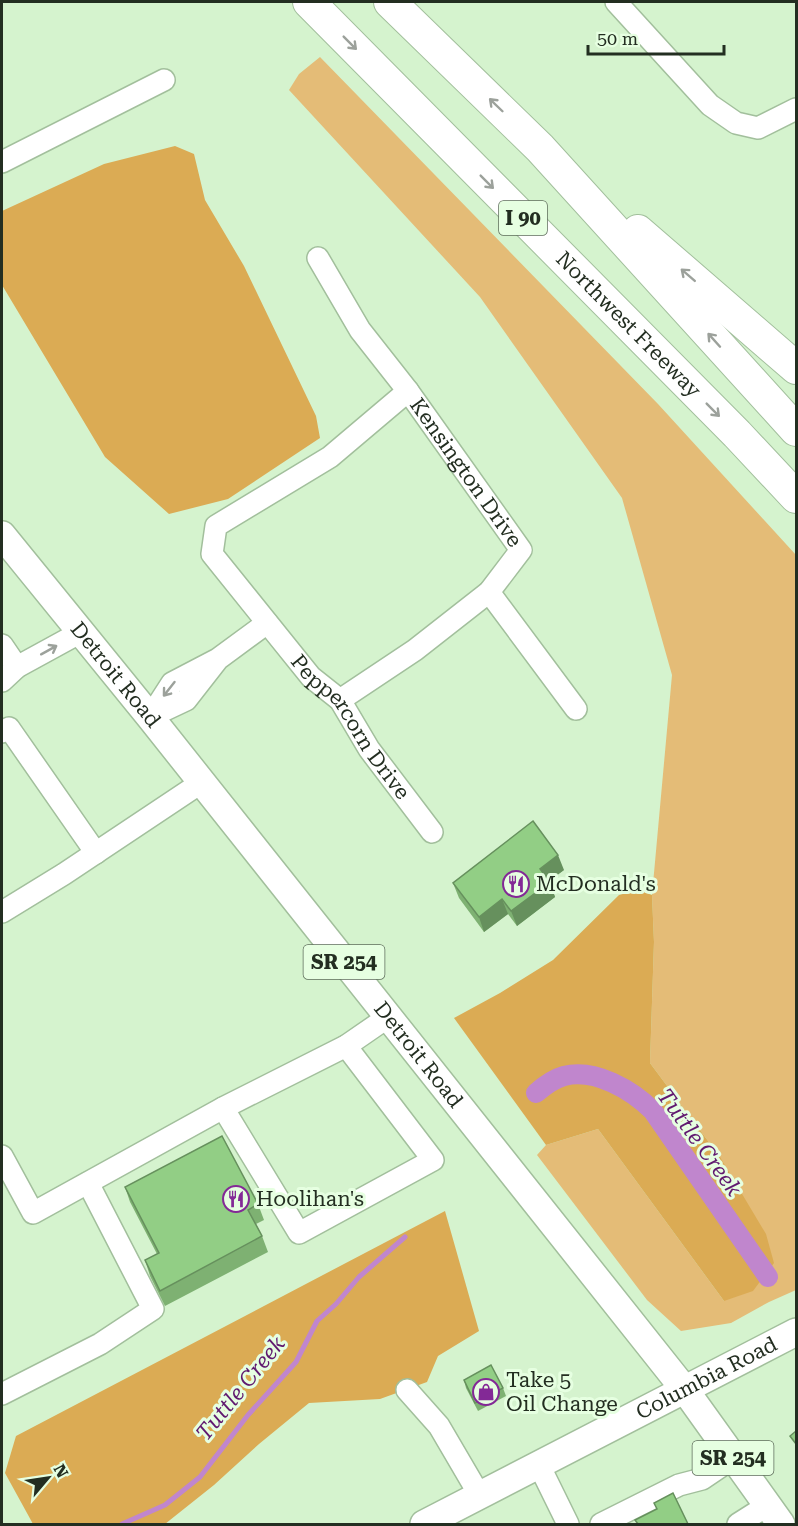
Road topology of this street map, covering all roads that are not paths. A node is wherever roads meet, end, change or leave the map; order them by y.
1 (309, 2) edge
2 (390, 2) edge
3 (616, 2) edge
4 (164, 80) dead end
5 (796, 109) edge
6 (540, 148) junction
7 (2, 162) edge
8 (318, 258) dead end
9 (796, 368) edge
10 (408, 392) junction
11 (796, 430) edge
12 (737, 434) junction
13 (796, 497) edge
14 (796, 514) edge
15 (2, 535) edge
16 (489, 592) junction
17 (267, 623) junction
18 (81, 632) junction
19 (2, 645) edge
20 (9, 674) edge
21 (340, 700) junction
22 (576, 708) dead end
23 (150, 717) junction
24 (2, 732) edge
25 (202, 782) junction
26 (432, 832) dead end
27 (96, 853) junction
28 (2, 912) edge
29 (388, 1017) junction
30 (346, 1047) junction
31 (223, 1108) junction
32 (3, 1160) edge
33 (88, 1183) junction
34 (796, 1332) edge
35 (407, 1390) dead end
36 (685, 1390) junction
37 (2, 1394) edge
38 (733, 1458) junction
39 (539, 1465) junction
40 (480, 1496) junction
41 (775, 1515) edge
42 (424, 1524) edge
43 (568, 1524) edge
44 (601, 1524) edge
45 (738, 1524) edge

1 -> 12 highway, Northwest Freeway / I 90
6 -> 2 highway, I 90
3 - 5 street
4 - 7 street
9 -> 6 highway
11 -> 6 highway, I 90
8 - 10 street, Kensington Drive
10 - 16 street, Kensington Drive
10 - 17 street, Peppercorn Drive
12 - 13 highway, Northwest Freeway / I 90
12 - 14 highway
15 - 18 main road, Detroit Road / SR 254
16 - 21 street, Kensington Drive
16 - 22 street
17 - 21 street, Peppercorn Drive
17 - 23 street
20 -> 18 street
18 - 23 main road, Detroit Road / SR 254
19 - 20 street
21 - 26 street, Peppercorn Drive
23 - 25 main road, Detroit Road / SR 254
24 - 27 street
25 - 27 street
25 - 29 main road, Detroit Road / SR 254
27 - 28 street
29 - 30 street
29 - 36 main road, Detroit Road / SR 254
30 - 31 street
30 - 31 street
31 - 33 street
32 - 33 street
33 - 37 street
34 - 36 main road, Columbia Road
35 - 40 street
36 - 38 main road, Detroit Road / SR 254
36 - 39 main road, Columbia Road
38 - 41 main road, Detroit Road / SR 254
38 - 44 street
39 - 40 main road, Columbia Road
39 - 43 street
40 - 42 main road, Columbia Road
41 - 45 street

